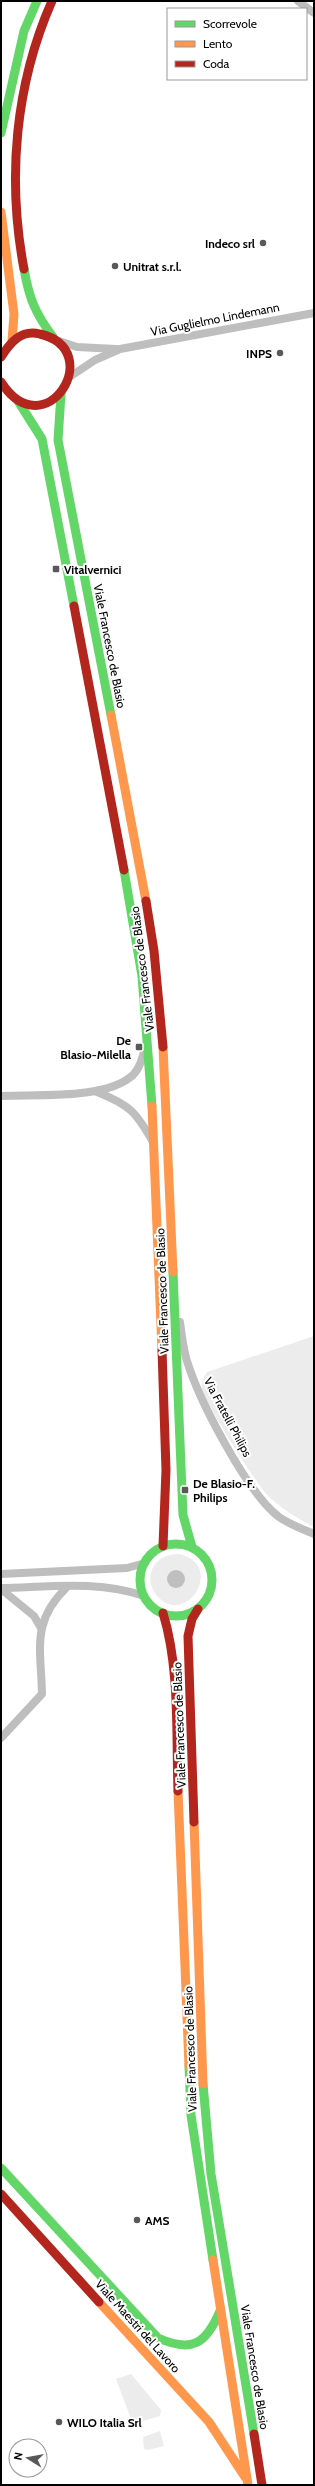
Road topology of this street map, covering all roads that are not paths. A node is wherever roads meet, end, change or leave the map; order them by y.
1 (37, 1) edge
2 (52, 1) edge
3 (298, 1) edge
4 (307, 8) edge
5 (1, 133) edge
6 (1, 212) edge
7 (314, 313) edge
8 (56, 339) junction
9 (12, 341) junction
10 (120, 350) junction
11 (2, 353) edge
12 (71, 376) junction
13 (1, 382) edge
14 (4, 391) edge
15 (62, 394) junction
16 (18, 401) junction
17 (148, 1034) junction
18 (97, 1092) junction
19 (1, 1096) edge
20 (154, 1144) junction
21 (173, 1279) junction
22 (314, 1534) edge
23 (163, 1546) junction
24 (192, 1547) junction
25 (145, 1563) junction
26 (1, 1574) edge
27 (67, 1587) junction
28 (1, 1589) edge
29 (144, 1596) junction
30 (198, 1609) junction
31 (163, 1613) junction
32 (40, 1628) junction
33 (1, 1738) edge
34 (1, 2168) edge
35 (1, 2194) edge
36 (221, 2310) junction
37 (248, 2484) edge
38 (262, 2485) edge

1 - 5 street
2 - 8 street
3 - 4 street
6 - 9 street
7 - 10 street, Via Guglielmo Lindemann
8 - 9 street
8 - 10 street, Via Guglielmo Lindemann
8 - 12 street
9 - 11 street
10 - 12 street, Via Guglielmo Lindemann
12 - 15 street, Viale Francesco de Blasio
13 - 14 street
14 - 16 street
15 - 16 street
15 - 21 street, Viale Francesco de Blasio
16 - 17 street, Viale Francesco de Blasio
17 - 18 street
17 - 20 street, Viale Francesco de Blasio
18 - 19 street
18 - 20 street
20 - 23 street, Viale Francesco de Blasio
21 - 22 street, Via Fratelli Philips
21 - 24 street, Viale Francesco de Blasio
23 - 24 street
23 - 25 street
24 - 30 street
25 - 26 street
25 - 29 street
27 - 28 street
27 - 29 street
27 - 32 street
28 - 32 street
29 - 31 street
30 - 31 street
30 - 38 street, Viale Francesco de Blasio
31 - 36 street, Viale Francesco de Blasio
32 - 33 street
34 - 36 street, Viale Maestri del Lavoro
35 - 37 street, Viale Maestri del Lavoro
36 - 37 street, Viale Francesco de Blasio

